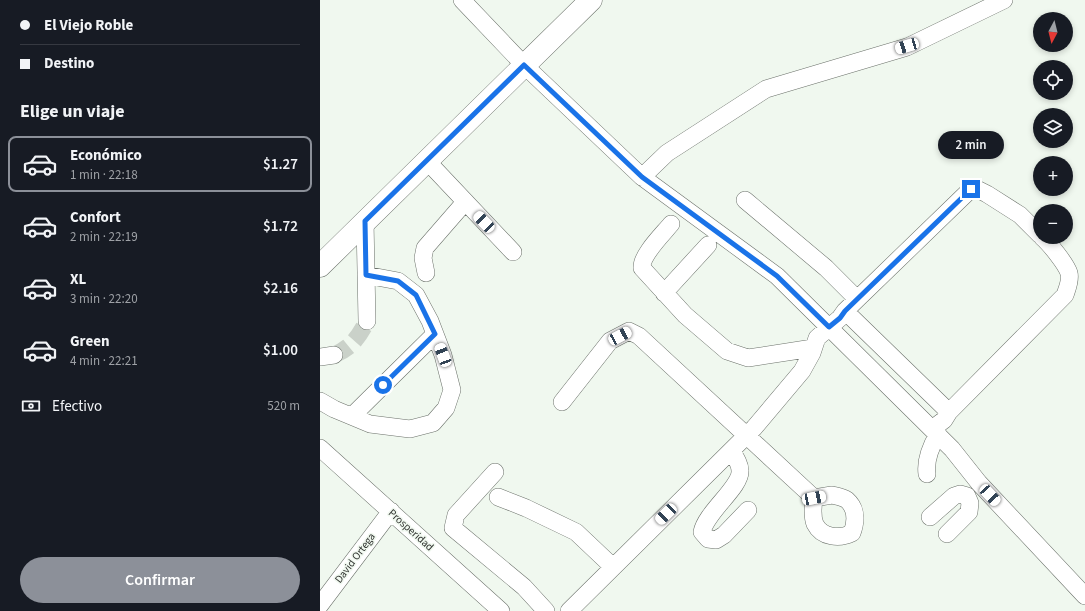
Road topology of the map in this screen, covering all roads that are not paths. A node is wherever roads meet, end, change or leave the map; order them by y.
1 (462, 0) edge
2 (591, 0) edge
3 (1004, 0) edge
4 (524, 65) junction
5 (427, 161) junction
6 (642, 177) junction
7 (745, 200) dead end
8 (465, 202) junction
9 (365, 221) junction
10 (671, 224) dead end
11 (1033, 228) edge
12 (1049, 244) edge
13 (708, 245) dead end
14 (513, 252) dead end
15 (320, 266) edge
16 (426, 273) dead end
17 (366, 275) junction
18 (664, 292) junction
19 (851, 305) junction
20 (367, 321) tunnel mouth
21 (829, 327) junction
22 (435, 334) junction
23 (813, 348) junction
24 (320, 401) edge
25 (562, 402) dead end
26 (949, 412) junction
27 (352, 416) junction
28 (935, 432) junction
29 (746, 435) junction
30 (320, 448) edge
31 (731, 451) junction
32 (495, 472) dead end
33 (927, 474) dead end
34 (979, 483) junction
35 (967, 496) junction
36 (498, 497) dead end
37 (814, 498) dead end
38 (748, 510) dead end
39 (391, 511) junction
40 (930, 517) dead end
41 (947, 534) dead end
42 (613, 567) junction
43 (1085, 596) edge
44 (320, 605) edge
45 (501, 611) edge
46 (546, 611) edge
47 (568, 611) edge

1 - 4 street
2 - 4 highway
3 - 6 street
4 - 5 highway
4 - 6 street
5 - 8 street
5 - 9 highway
6 - 21 street
7 - 19 street
8 - 14 street
8 - 16 street
9 - 15 highway
9 - 17 street
10 - 18 street
11 - 19 street
12 - 26 street
13 - 18 street
17 - 20 street
17 - 22 street
18 - 23 street
19 - 21 street
19 - 26 street
21 - 23 street
21 - 28 street
22 - 27 street
22 - 27 street
23 - 29 street
24 - 27 street
25 - 29 street
26 - 28 street
28 - 33 street
28 - 34 street
29 - 31 street
29 - 37 street
30 - 39 street, Prosperidad
31 - 38 street
31 - 42 street
32 - 46 street
34 - 35 street
34 - 43 street
35 - 40 street
35 - 41 street
36 - 42 street
39 - 44 street, David Ortega
39 - 45 street, Prosperidad
42 - 47 street

